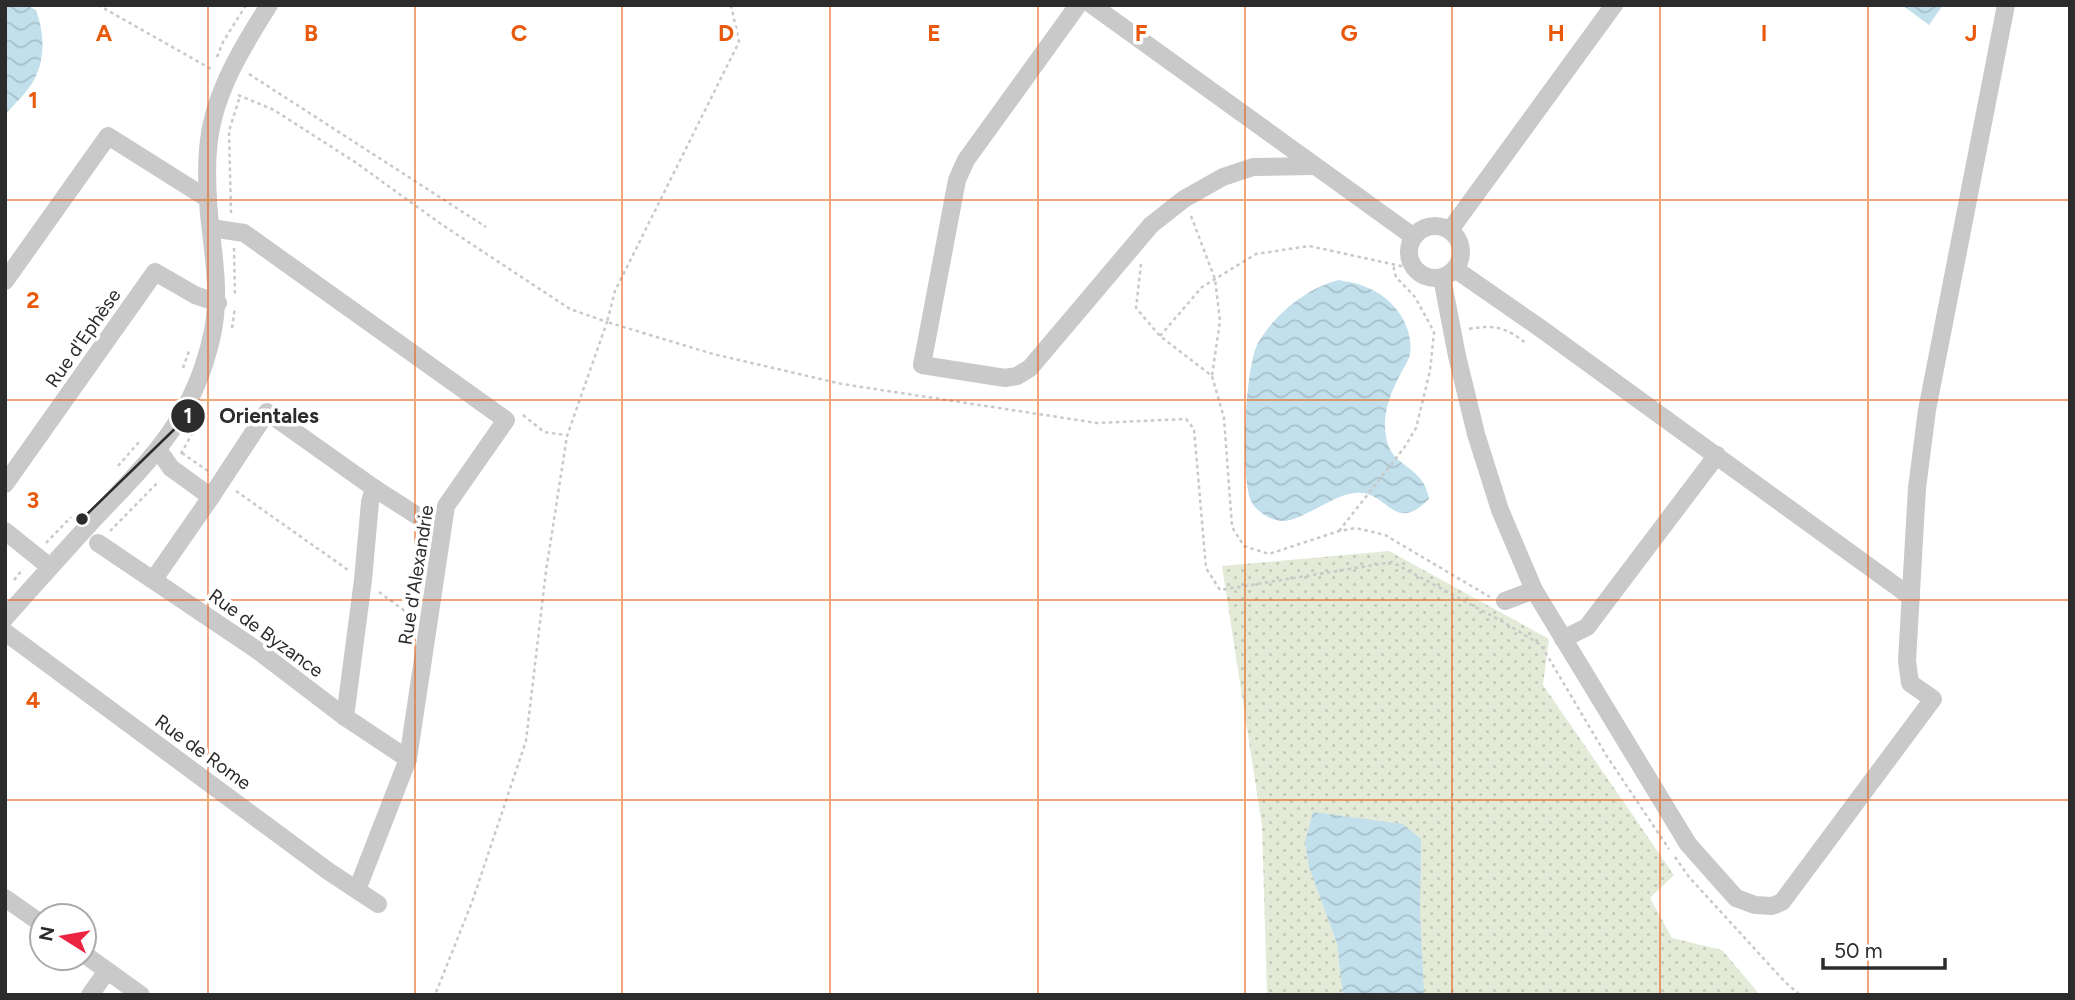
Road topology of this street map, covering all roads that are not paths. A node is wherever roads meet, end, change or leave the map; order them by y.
1 (269, 5) edge
2 (1078, 5) edge
3 (1092, 5) edge
4 (1615, 5) edge
5 (2006, 5) edge
6 (1314, 166) junction
7 (208, 199) junction
8 (211, 228) junction
9 (1450, 230) junction
10 (1414, 237) junction
11 (1449, 273) junction
12 (5, 281) edge
13 (218, 303) junction
14 (159, 451) junction
15 (1717, 455) junction
16 (5, 484) edge
17 (374, 488) junction
18 (211, 497) junction
19 (5, 531) edge
20 (441, 531) junction
21 (98, 542) road end
22 (50, 567) junction
23 (154, 579) junction
24 (1534, 590) junction
25 (1912, 597) junction
26 (1505, 601) road end
27 (5, 618) edge
28 (5, 632) edge
29 (1563, 639) junction
30 (345, 717) junction
31 (408, 759) junction
32 (357, 890) junction
33 (5, 898) edge
34 (378, 904) dead end
35 (28, 914) edge
36 (98, 964) edge
37 (107, 971) junction
38 (90, 995) edge
39 (141, 995) edge

1 - 7 street
2 - 6 street
3 - 6 street
4 - 9 street
5 - 25 street
6 - 10 street
7 - 8 street
7 - 12 street
8 - 13 street
8 - 20 street, Rue d'Alexandrie
9 - 10 street
9 - 11 street
10 - 11 street
11 - 15 street
11 - 24 street
13 - 14 street
13 - 16 street, Rue d'Ephèse
14 - 18 street
14 - 22 street
15 - 25 street
15 - 29 street
17 - 18 street
17 - 20 street
17 - 30 street
18 - 23 street
19 - 22 street
20 - 31 street, Rue d'Alexandrie
21 - 23 street, Rue de Byzance
22 - 27 street
23 - 30 street, Rue de Byzance
24 - 26 street
24 - 29 street
25 - 29 street
28 - 32 street, Rue de Rome
30 - 31 street, Rue de Byzance
31 - 32 street, Rue d'Alexandrie
32 - 34 street, Rue de Rome
33 - 35 street
36 - 37 street
37 - 38 street
37 - 39 street

